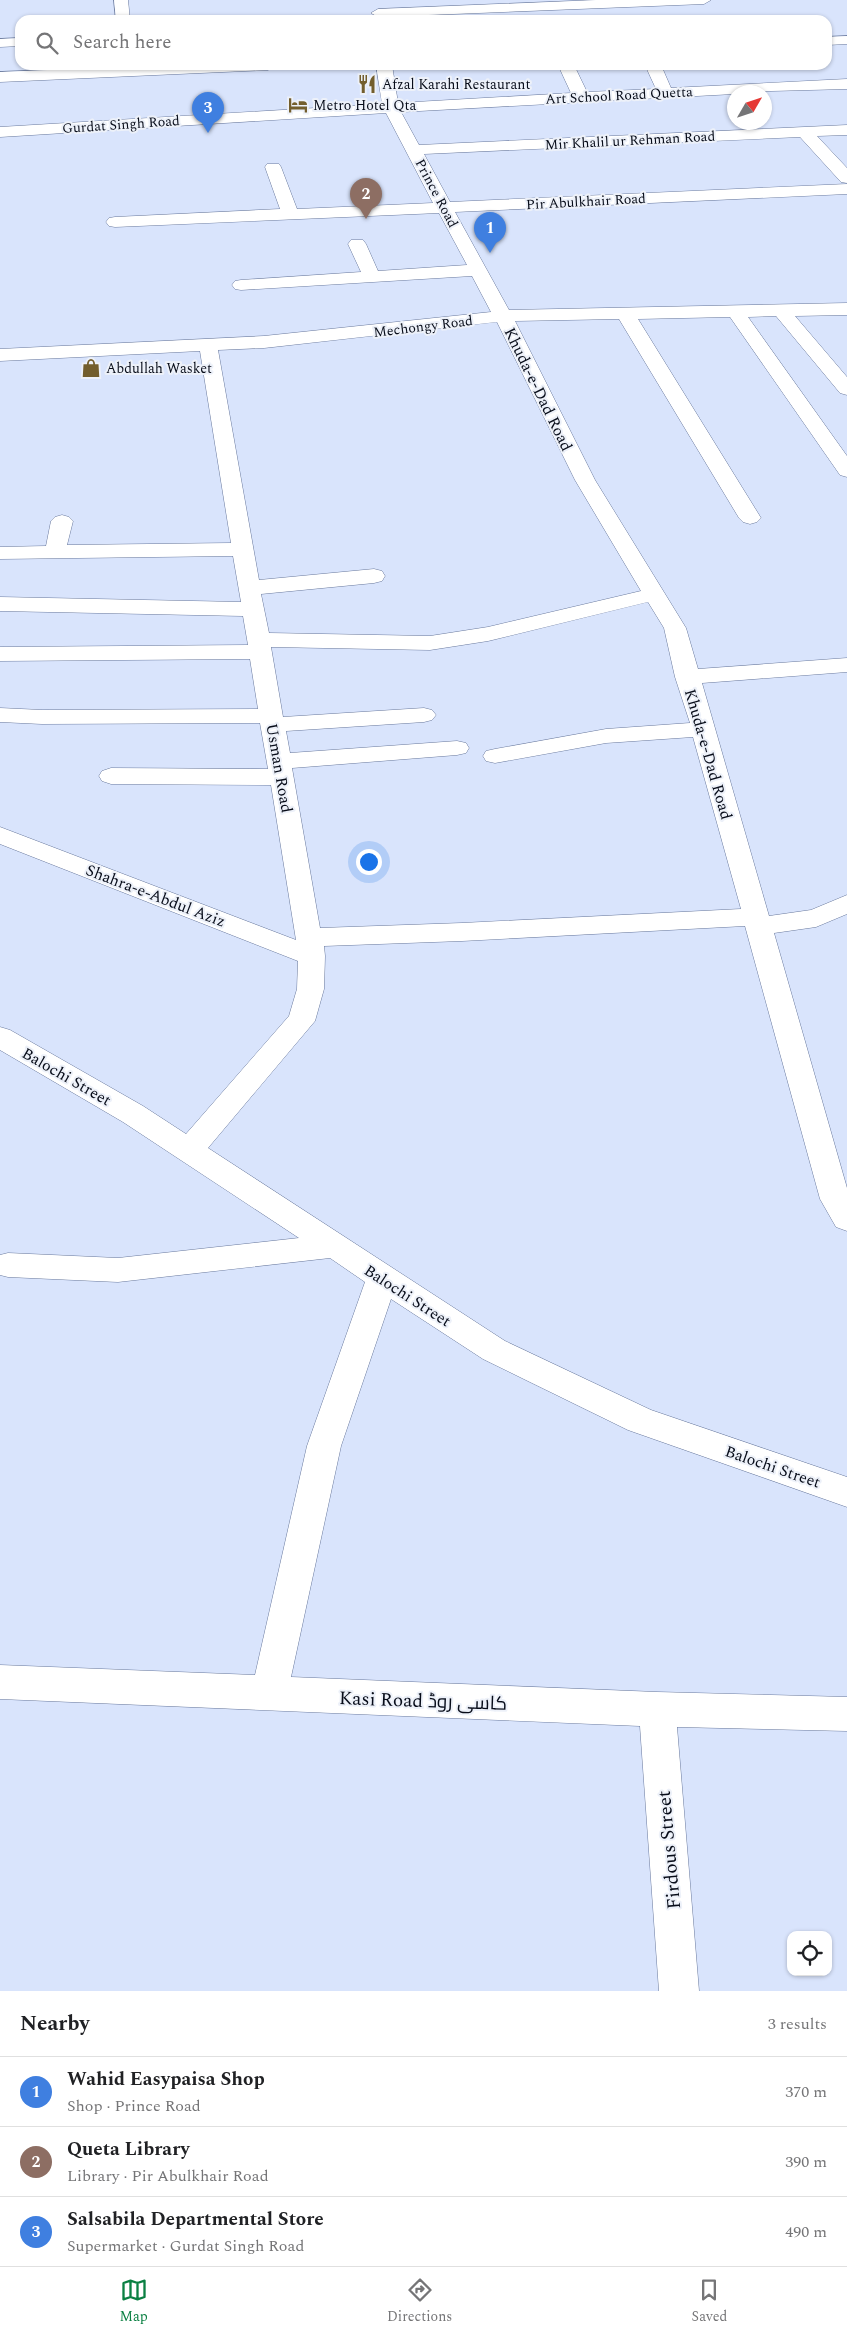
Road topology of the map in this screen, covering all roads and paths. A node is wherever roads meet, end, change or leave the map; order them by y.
1 (121, 0) edge
2 (704, 0) edge
3 (670, 1) edge
4 (568, 3) edge
5 (632, 3) junction
6 (452, 5) edge
7 (376, 11) edge
8 (549, 13) edge
9 (122, 15) edge
10 (638, 15) edge
11 (832, 40) edge
12 (847, 40) edge
13 (15, 42) edge
14 (0, 43) edge
15 (156, 70) edge
16 (385, 70) edge
17 (568, 70) edge
18 (655, 70) edge
19 (0, 77) edge
20 (847, 84) edge
21 (665, 93) junction
22 (581, 97) junction
23 (391, 108) junction
24 (847, 130) edge
25 (0, 132) edge
26 (804, 132) junction
27 (413, 150) junction
28 (273, 168) dead end
29 (847, 178) edge
30 (847, 189) edge
31 (444, 208) junction
32 (290, 214) junction
33 (114, 222) dead end
34 (357, 244) dead end
35 (478, 270) junction
36 (372, 277) junction
37 (241, 285) dead end
38 (847, 309) edge
39 (781, 310) junction
40 (735, 311) junction
41 (626, 315) junction
42 (503, 316) junction
43 (208, 344) junction
44 (0, 355) edge
45 (847, 389) edge
46 (847, 471) edge
47 (750, 518) dead end
48 (62, 521) dead end
49 (243, 549) junction
50 (0, 553) edge
51 (55, 553) junction
52 (374, 576) dead end
53 (655, 594) junction
54 (252, 598) junction
55 (0, 604) edge
56 (260, 646) junction
57 (0, 654) edge
58 (843, 672) edge
59 (687, 677) junction
60 (424, 714) dead end
61 (0, 715) edge
62 (272, 721) junction
63 (702, 728) junction
64 (457, 748) dead end
65 (495, 756) dead end
66 (280, 769) junction
67 (111, 776) dead end
68 (0, 835) edge
69 (847, 904) edge
70 (757, 921) junction
71 (311, 946) junction
72 (0, 1037) edge
73 (189, 1150) junction
74 (847, 1219) edge
75 (333, 1246) junction
76 (8, 1265) dead end
77 (382, 1278) junction
78 (847, 1492) edge
79 (0, 1682) edge
80 (270, 1694) junction
81 (657, 1709) junction
82 (847, 1714) edge
83 (679, 1991) edge

1 - 9 street
2 - 3 street
3 - 5 street
4 - 5 street
4 - 8 street
5 - 10 street
6 - 7 street
6 - 8 street
11 - 12 street
13 - 14 street
15 - 19 street
16 - 23 street, Prince Road
17 - 22 street
18 - 21 street
20 - 21 street, Art School Road Quetta
21 - 22 street, Art School Road Quetta
22 - 23 street, Art School Road Quetta
23 - 25 street, Gurdat Singh Road
23 - 27 street, Prince Road
24 - 26 street, Mir Khalil ur Rehman Road
26 - 27 street, Mir Khalil ur Rehman Road
26 - 29 street
27 - 31 street, Prince Road
28 - 32 street
30 - 31 street, Pir Abulkhair Road
31 - 32 street, Pir Abulkhair Road
31 - 35 street, Prince Road
32 - 33 street, Pir Abulkhair Road
34 - 36 street
35 - 36 street
35 - 42 street, Prince Road
36 - 37 street
38 - 39 street, Mechongy Road
39 - 40 street, Mechongy Road
39 - 45 street
40 - 41 street, Mechongy Road
40 - 46 street
41 - 42 street, Mechongy Road
41 - 47 street
42 - 43 street, Mechongy Road
42 - 53 street, Khuda-e-Dad Road
43 - 44 street, Mechongy Road
43 - 49 street, Usman Road
48 - 51 street
49 - 51 street
49 - 54 street, Usman Road
50 - 51 street
52 - 54 street
53 - 56 street
53 - 59 street, Khuda-e-Dad Road
54 - 55 street
54 - 56 street, Usman Road
56 - 57 street
56 - 62 street, Usman Road
58 - 59 street
59 - 63 street, Khuda-e-Dad Road
60 - 62 street
61 - 62 street
62 - 66 street, Usman Road
63 - 65 street
63 - 70 street, Khuda-e-Dad Road
64 - 66 street
66 - 67 street
66 - 71 street, Usman Road
68 - 71 street, Shahra-e-Abdul Aziz
69 - 70 street
70 - 71 street
70 - 74 street, Khuda-e-Dad Road
71 - 73 street, Usman Road
72 - 73 street, Balochi Street
73 - 75 street, Balochi Street
75 - 76 street
75 - 77 street, Balochi Street
77 - 78 street, Balochi Street
77 - 80 street
79 - 80 street, Kasi Road کاسی روڈ
80 - 81 street, Kasi Road کاسی روڈ
81 - 82 street, Kasi Road کاسی روڈ
81 - 83 street, Firdous Street

